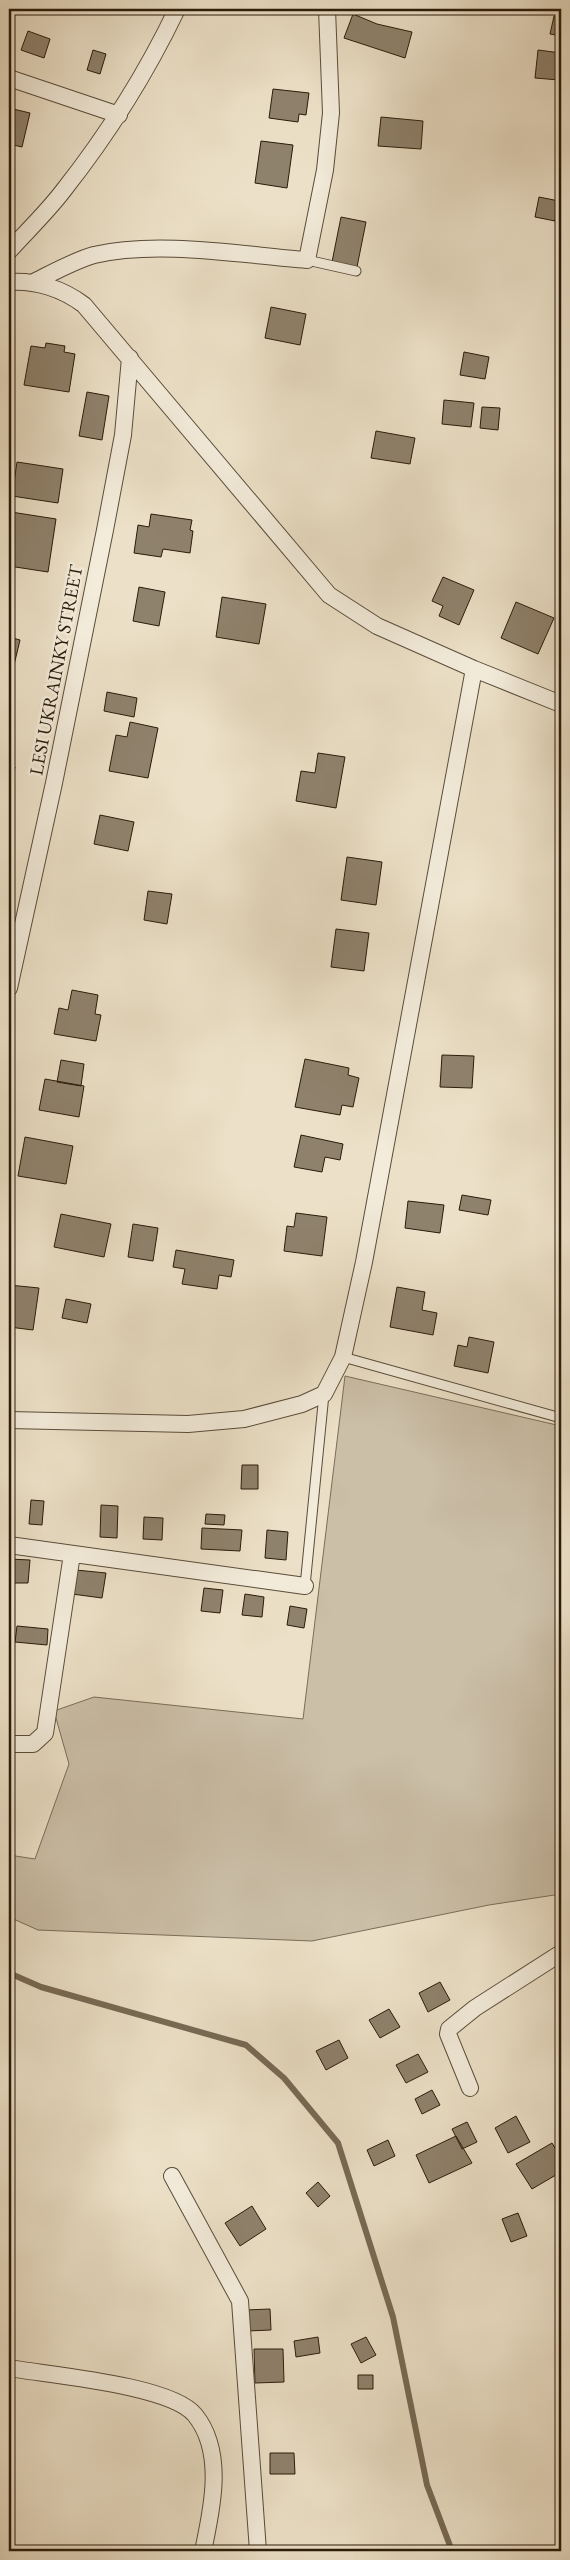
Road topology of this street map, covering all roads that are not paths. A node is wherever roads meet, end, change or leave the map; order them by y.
1 (177, 9) edge
2 (327, 9) edge
3 (9, 78) edge
4 (119, 115) junction
5 (9, 251) edge
6 (307, 260) junction
7 (356, 271) dead end
8 (9, 281) edge
9 (32, 283) junction
10 (130, 358) junction
11 (474, 669) junction
12 (561, 704) edge
13 (9, 988) edge
14 (343, 1356) junction
15 (324, 1394) junction
16 (561, 1418) edge
17 (9, 1420) edge
18 (9, 1545) edge
19 (72, 1554) junction
20 (305, 1586) joint
21 (9, 1744) edge
22 (561, 1953) edge
23 (470, 2088) dead end
24 (172, 2176) dead end
25 (9, 2368) edge
26 (203, 2551) edge
27 (258, 2551) edge

1 - 4 street
2 - 6 street
3 - 4 street
4 - 5 street
6 - 7 lane
6 - 9 street
8 - 9 street
9 - 10 street
10 - 11 street
10 - 13 street, LESI UKRAINKY STREET
11 - 12 street
11 - 14 street
14 - 15 street
14 - 16 lane
15 - 17 street
15 - 20 lane
18 - 19 street
19 - 20 street
19 - 21 street
22 - 23 street
24 - 27 street
25 - 26 street

